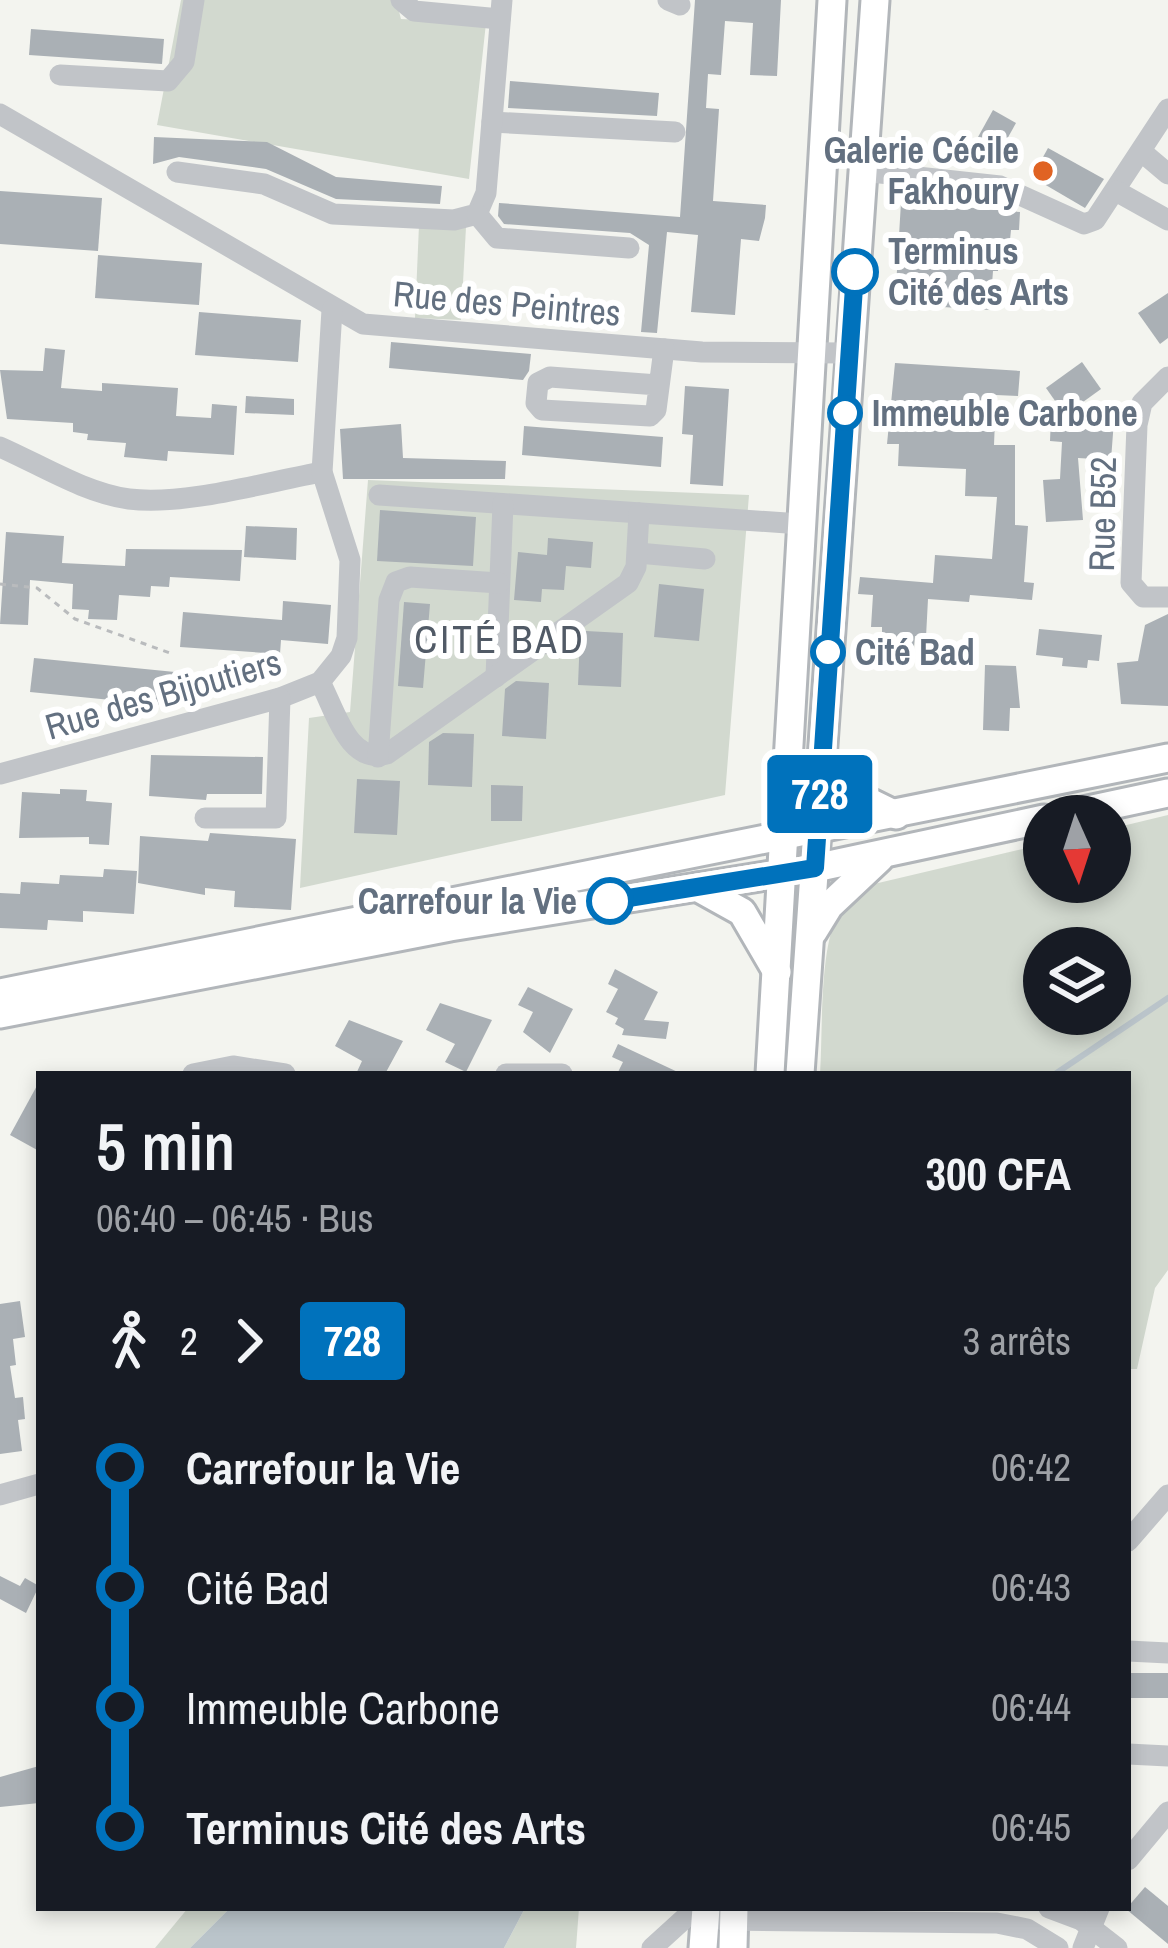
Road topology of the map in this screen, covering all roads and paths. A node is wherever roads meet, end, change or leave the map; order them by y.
1 (194, 0) edge
2 (401, 0) edge
3 (832, 0) edge
4 (875, 0) edge
5 (501, 9) edge
6 (60, 75) dead end
7 (1168, 109) edge
8 (3, 120) edge
9 (492, 122) junction
10 (674, 132) dead end
11 (1142, 152) junction
12 (862, 171) junction
13 (176, 172) dead end
14 (1168, 174) edge
15 (1116, 191) junction
16 (477, 214) junction
17 (1168, 220) edge
18 (629, 248) dead end
19 (332, 310) junction
20 (664, 349) junction
21 (809, 351) junction
22 (849, 353) junction
23 (1168, 377) edge
24 (658, 385) junction
25 (0, 447) edge
26 (322, 472) junction
27 (379, 495) dead end
28 (503, 504) junction
29 (639, 513) junction
30 (802, 524) junction
31 (638, 554) junction
32 (705, 559) dead end
33 (499, 583) junction
34 (0, 584) edge
35 (1168, 597) edge
36 (170, 653) dead end
37 (496, 677) junction
38 (320, 682) junction
39 (280, 698) junction
40 (793, 699) junction
41 (825, 700) junction
42 (378, 757) junction
43 (1168, 758) edge
44 (823, 764) junction
45 (0, 774) edge
46 (1168, 793) edge
47 (1131, 801) edge
48 (896, 815) junction
49 (205, 818) dead end
50 (1023, 824) edge
51 (817, 831) junction
52 (787, 838) junction
53 (886, 854) junction
54 (815, 868) junction
55 (784, 873) junction
56 (697, 887) junction
57 (811, 936) junction
58 (778, 974) junction
59 (0, 993) edge
60 (0, 1014) edge
61 (208, 1071) edge
62 (266, 1071) edge
63 (770, 1071) edge
64 (800, 1071) edge
65 (1168, 1495) edge
66 (1131, 1538) edge
67 (1131, 1651) edge
68 (1168, 1653) edge
69 (1131, 1754) edge
70 (1168, 1756) edge
71 (1168, 1812) edge
72 (1131, 1856) edge
73 (1063, 1911) edge
74 (1065, 1911) edge
75 (702, 1921) edge
76 (734, 1925) edge
77 (1092, 1928) edge
78 (1054, 1946) edge
79 (654, 1947) edge
80 (1117, 1948) edge

1 - 6 street
2 - 5 street
3 - 21 main road
4 - 12 main road
5 - 9 street
7 - 11 street
8 - 19 street, Rue des Peintres
9 - 10 street
9 - 16 street
11 - 14 street
11 - 15 street
12 - 15 street
12 - 22 main road
13 - 16 street
15 - 17 street
16 - 18 street
19 - 20 street, Rue des Peintres
19 - 26 street, Rue des Bijoutiers
20 - 21 street, Rue des Peintres
20 - 24 street
21 - 22 street, Rue des Peintres
21 - 30 main road
22 - 41 main road
23 - 35 street, Rue B52
24 - 24 street
25 - 26 street
26 - 38 street, Rue des Bijoutiers
27 - 28 street
28 - 29 street
28 - 33 street
29 - 30 street
29 - 31 street
30 - 40 main road
31 - 32 street
31 - 37 street
33 - 37 street
33 - 42 street
34 - 36 path
37 - 42 street
38 - 39 street, Rue des Bijoutiers
38 - 42 street
39 - 45 street, Rue des Bijoutiers
39 - 49 street
40 - 41 main road
40 - 52 main road
41 - 44 main road
43 - 48 main road
44 - 48 main road
44 - 51 main road
46 - 47 main road
48 - 51 main road
50 - 53 main road
51 - 52 main road
51 - 54 main road
52 - 55 main road
52 - 59 main road
53 - 54 main road
53 - 57 main road
54 - 55 main road
54 - 57 main road
55 - 56 main road
55 - 58 main road
56 - 58 main road
56 - 60 main road
57 - 64 main road
58 - 63 main road
61 - 62 street
65 - 66 street
67 - 68 street
69 - 70 street
71 - 72 street
73 - 78 street
74 - 77 street
75 - 76 street
75 - 79 street
76 - 78 street
77 - 80 street

